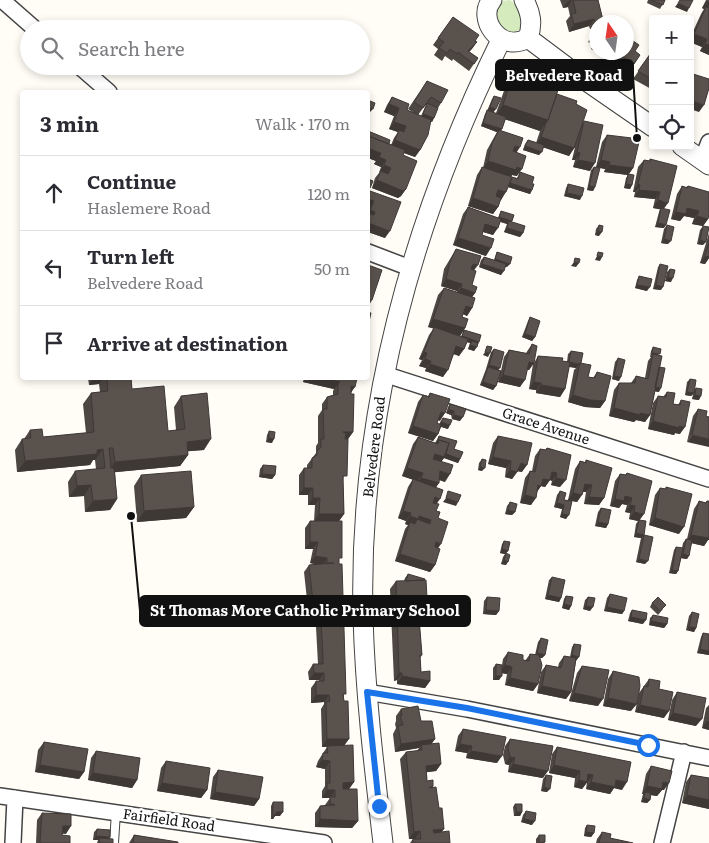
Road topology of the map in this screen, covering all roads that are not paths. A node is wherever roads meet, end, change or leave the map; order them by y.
1 (2, 0) edge
2 (524, 0) edge
3 (487, 2) edge
4 (25, 20) edge
5 (528, 38) junction
6 (501, 40) junction
7 (89, 75) edge
8 (107, 90) edge
9 (649, 124) edge
10 (709, 142) edge
11 (688, 150) edge
12 (705, 162) edge
13 (370, 253) edge
14 (410, 268) junction
15 (384, 374) junction
16 (709, 479) edge
17 (367, 692) junction
18 (684, 752) junction
19 (709, 758) edge
20 (0, 796) edge
21 (15, 798) junction
22 (116, 812) junction
23 (13, 843) edge
24 (114, 843) edge
25 (324, 843) edge
26 (383, 843) edge
27 (662, 843) edge

1 - 4 street
2 - 5 street
3 - 6 street
5 - 6 street
5 - 9 street
6 - 14 street, Belvedere Road
7 - 8 street
10 - 12 street
11 - 12 street
13 - 14 street
14 - 15 street, Belvedere Road
15 - 16 street, Grace Avenue
15 - 17 street, Belvedere Road
17 - 18 street
17 - 26 street, Belvedere Road
18 - 19 street
18 - 27 street
20 - 21 street, Fairfield Road
21 - 22 street, Fairfield Road
21 - 23 street
22 - 24 lane
22 - 25 street, Fairfield Road

